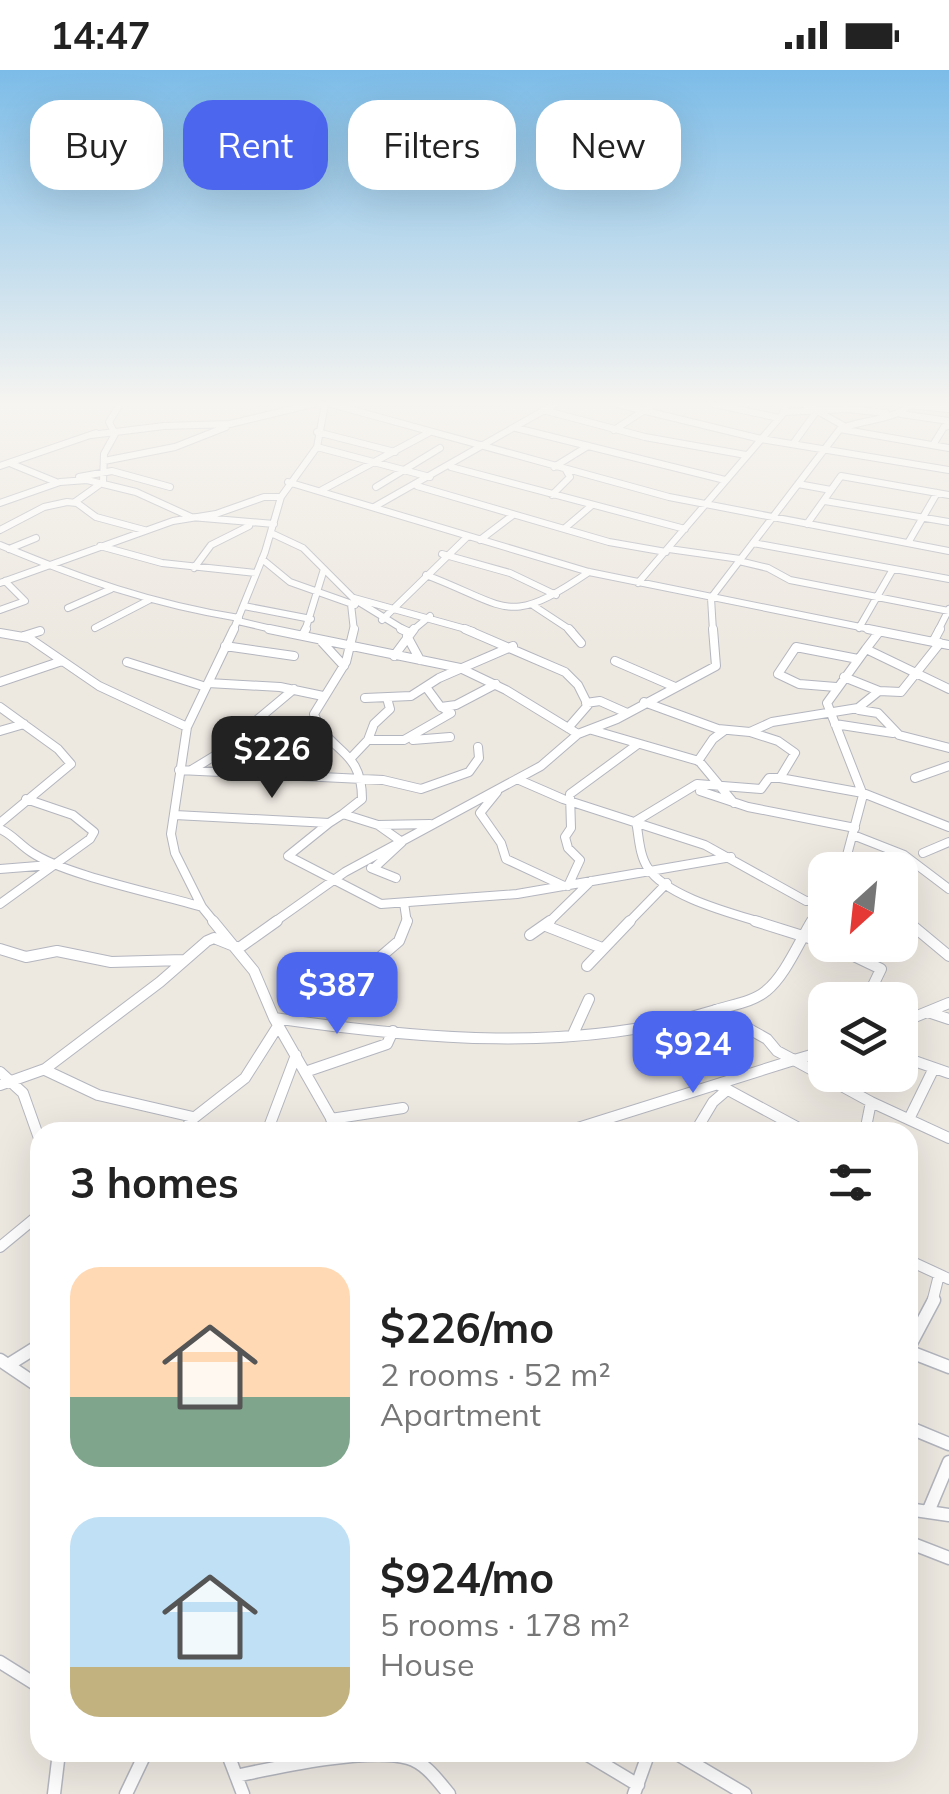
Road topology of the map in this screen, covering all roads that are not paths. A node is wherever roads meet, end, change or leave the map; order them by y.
1 (50, 484) edge
2 (100, 484) edge
3 (111, 484) edge
4 (161, 484) edge
5 (287, 484) edge
6 (297, 484) edge
7 (333, 484) edge
8 (380, 484) edge
9 (525, 484) edge
10 (560, 484) edge
11 (620, 484) edge
12 (722, 484) edge
13 (798, 484) edge
14 (800, 484) edge
15 (835, 484) edge
16 (888, 484) edge
17 (417, 486) joint
18 (376, 487) dead end
19 (170, 488) dead end
20 (831, 490) junction
21 (321, 491) junction
22 (555, 492) junction
23 (936, 493) junction
24 (949, 495) edge
25 (280, 497) junction
26 (825, 500) junction
27 (75, 502) junction
28 (0, 503) edge
29 (591, 506) junction
30 (707, 506) junction
31 (374, 507) junction
32 (513, 515) junction
33 (923, 517) junction
34 (192, 518) junction
35 (770, 518) junction
36 (949, 522) edge
37 (252, 524) junction
38 (807, 524) junction
39 (272, 528) junction
40 (565, 528) junction
41 (685, 529) junction
42 (0, 530) edge
43 (146, 530) junction
44 (468, 536) junction
45 (36, 538) dead end
46 (480, 540) junction
47 (753, 543) junction
48 (908, 543) junction
49 (0, 545) edge
50 (98, 545) junction
51 (9, 548) junction
52 (667, 550) junction
53 (789, 551) junction
54 (949, 551) edge
55 (442, 554) junction
56 (262, 559) junction
57 (740, 560) junction
58 (51, 564) junction
59 (194, 568) junction
60 (324, 570) junction
61 (772, 570) junction
62 (893, 570) junction
63 (590, 572) junction
64 (256, 573) junction
65 (426, 574) junction
66 (949, 579) edge
67 (2, 582) edge
68 (638, 583) junction
69 (111, 589) junction
70 (316, 592) junction
71 (556, 595) junction
72 (712, 598) junction
73 (878, 598) junction
74 (150, 600) junction
75 (353, 601) junction
76 (244, 606) junction
77 (398, 606) junction
78 (534, 606) junction
79 (68, 608) dead end
80 (0, 610) edge
81 (949, 610) edge
82 (372, 611) joint
83 (430, 616) junction
84 (238, 619) junction
85 (311, 619) junction
86 (382, 620) junction
87 (94, 628) dead end
88 (859, 628) junction
89 (40, 630) dead end
90 (879, 632) junction
91 (0, 633) edge
92 (303, 635) junction
93 (408, 635) junction
94 (24, 636) junction
95 (316, 638) junction
96 (941, 643) edge
97 (581, 644) dead end
98 (224, 646) junction
99 (513, 646) junction
100 (354, 649) junction
101 (866, 649) junction
102 (294, 656) dead end
103 (394, 656) junction
104 (858, 658) junction
105 (420, 660) junction
106 (62, 661) junction
107 (616, 661) dead end
108 (127, 662) dead end
109 (344, 666) junction
110 (460, 668) junction
111 (918, 672) junction
112 (844, 677) junction
113 (0, 682) edge
114 (496, 684) junction
115 (207, 685) junction
116 (426, 687) junction
117 (675, 687) junction
118 (836, 687) junction
119 (949, 688) edge
120 (294, 689) junction
121 (879, 691) junction
122 (323, 696) junction
123 (365, 698) dead end
124 (387, 698) junction
125 (586, 702) junction
126 (644, 702) junction
127 (0, 707) edge
128 (441, 707) junction
129 (852, 709) junction
130 (627, 713) junction
131 (830, 713) junction
132 (24, 724) junction
133 (835, 724) junction
134 (187, 727) junction
135 (568, 728) junction
136 (590, 730) junction
137 (725, 730) junction
138 (0, 731) edge
139 (750, 732) junction
140 (578, 734) junction
141 (896, 734) junction
142 (450, 737) dead end
143 (257, 739) dead end
144 (368, 740) junction
145 (404, 740) junction
146 (238, 742) junction
147 (638, 744) junction
148 (478, 747) dead end
149 (224, 748) junction
150 (949, 748) edge
151 (283, 754) dead end
152 (350, 759) junction
153 (698, 761) junction
154 (949, 766) edge
155 (180, 770) junction
156 (192, 770) junction
157 (276, 777) junction
158 (780, 778) junction
159 (915, 778) dead end
160 (517, 779) junction
161 (363, 780) junction
162 (719, 786) junction
163 (498, 790) junction
164 (700, 791) dead end
165 (862, 793) junction
166 (26, 799) junction
167 (571, 802) junction
168 (734, 803) junction
169 (4, 813) edge
170 (343, 814) junction
171 (175, 815) junction
172 (328, 823) junction
173 (637, 823) junction
174 (378, 824) junction
175 (432, 824) junction
176 (0, 826) edge
177 (949, 827) edge
178 (854, 831) junction
179 (402, 842) junction
180 (949, 842) edge
181 (848, 852) edge
182 (922, 853) dead end
183 (731, 857) junction
184 (52, 864) junction
185 (353, 868) junction
186 (374, 868) junction
187 (0, 869) edge
188 (651, 872) junction
189 (944, 877) edge
190 (335, 878) junction
191 (396, 878) dead end
192 (591, 882) junction
193 (667, 883) junction
194 (566, 886) junction
195 (949, 888) edge
196 (808, 901) edge
197 (404, 902) junction
198 (0, 904) edge
199 (202, 906) junction
200 (546, 926) junction
201 (808, 929) edge
202 (918, 930) edge
203 (530, 936) dead end
204 (804, 936) junction
205 (808, 937) edge
206 (238, 948) junction
207 (602, 948) junction
208 (0, 949) edge
209 (949, 956) edge
210 (184, 960) junction
211 (865, 962) edge
212 (588, 966) dead end
213 (875, 982) edge
214 (336, 995) dead end
215 (588, 999) dead end
216 (949, 1003) edge
217 (716, 1010) junction
218 (928, 1012) junction
219 (918, 1016) edge
220 (949, 1019) edge
221 (276, 1022) junction
222 (393, 1030) junction
223 (574, 1032) junction
224 (296, 1055) junction
225 (808, 1056) edge
226 (794, 1060) junction
227 (918, 1062) edge
228 (934, 1068) junction
229 (46, 1070) junction
230 (0, 1072) edge
231 (305, 1072) junction
232 (949, 1073) edge
233 (20, 1084) junction
234 (0, 1086) edge
235 (723, 1087) junction
236 (871, 1102) junction
237 (402, 1108) dead end
238 (193, 1118) junction
239 (909, 1119) junction
240 (330, 1120) joint
241 (36, 1122) edge
242 (190, 1122) edge
243 (271, 1122) edge
244 (601, 1122) edge
245 (701, 1122) edge
246 (788, 1122) edge
247 (867, 1122) edge
248 (915, 1122) edge
249 (918, 1123) edge
250 (949, 1138) edge
251 (30, 1222) edge
252 (0, 1248) edge
253 (918, 1265) edge
254 (944, 1277) edge
255 (918, 1331) edge
256 (30, 1350) edge
257 (918, 1354) edge
258 (4, 1362) edge
259 (949, 1367) edge
260 (30, 1380) edge
261 (918, 1431) edge
262 (949, 1444) edge
263 (949, 1462) edge
264 (918, 1510) edge
265 (928, 1512) junction
266 (949, 1515) edge
267 (918, 1546) edge
268 (949, 1558) edge
269 (0, 1662) edge
270 (30, 1681) edge
271 (58, 1762) edge
272 (141, 1762) edge
273 (231, 1762) edge
274 (319, 1762) edge
275 (424, 1762) edge
276 (597, 1762) edge
277 (645, 1762) edge
278 (691, 1762) edge
279 (236, 1776) junction
280 (636, 1789) edge
281 (54, 1794) edge
282 (126, 1794) edge
283 (244, 1794) edge
284 (449, 1794) edge
285 (745, 1794) edge

1 - 28 street
2 - 27 street
3 - 34 street
4 - 19 street
5 - 25 street
6 - 21 street
7 - 21 street
8 - 18 street
9 - 22 street
10 - 22 street
11 - 30 street
12 - 30 street
13 - 35 street
14 - 20 street
15 - 20 street
16 - 23 street
17 - 31 street
17 - 32 street
20 - 26 street
21 - 31 street
22 - 29 street
23 - 24 street
23 - 33 street
25 - 34 street
25 - 39 street
26 - 33 street
26 - 38 street
27 - 42 street
27 - 43 street
29 - 40 street
29 - 41 street
30 - 35 street
30 - 41 street
31 - 44 street
32 - 40 street
32 - 46 street
33 - 36 street
33 - 48 street
34 - 37 street
34 - 43 street
35 - 38 street
35 - 47 street
37 - 39 street
37 - 59 street
38 - 48 street
39 - 56 street
39 - 60 street
40 - 52 street
41 - 52 street
43 - 50 street
44 - 46 street
44 - 55 street
45 - 51 street
46 - 63 street
47 - 53 street
47 - 57 street
48 - 54 street
49 - 51 street
50 - 58 street
50 - 59 street
51 - 58 street
52 - 57 street
52 - 68 street
53 - 61 street
53 - 62 street
55 - 65 street
55 - 71 street
56 - 64 street
56 - 70 street
57 - 61 street
57 - 72 street
58 - 67 street
58 - 69 street
59 - 64 street
60 - 70 street
60 - 75 street
61 - 73 street
62 - 66 street
62 - 73 street
63 - 68 street
63 - 71 street
64 - 76 street
65 - 77 street
65 - 78 street
67 - 80 street
68 - 72 street
69 - 74 street
69 - 79 street
70 - 75 street
70 - 85 street
71 - 78 street
72 - 88 street
72 - 117 street
73 - 81 street
73 - 88 street
74 - 84 street
74 - 87 street
75 - 77 street
75 - 82 street
75 - 100 street
76 - 84 street
76 - 85 street
77 - 83 street
77 - 86 street
78 - 97 street
81 - 96 street
82 - 86 street
83 - 93 street
83 - 99 street
84 - 92 street
84 - 98 street
85 - 92 street
86 - 93 street
88 - 90 street
89 - 94 street
90 - 96 street
90 - 101 street
91 - 94 street
92 - 95 street
93 - 103 street
93 - 105 street
94 - 106 street
95 - 100 street
95 - 109 street
96 - 111 street
98 - 102 street
98 - 115 street
99 - 110 street
99 - 125 street
100 - 103 street
100 - 109 street
101 - 104 street
101 - 111 street
103 - 105 street
104 - 112 street
104 - 118 street
105 - 110 street
106 - 113 street
106 - 134 street
107 - 117 street
108 - 115 street
109 - 122 street
110 - 114 street
110 - 116 street
111 - 119 street
111 - 121 street
112 - 118 street
112 - 121 street
114 - 128 street
114 - 135 street
115 - 120 street
115 - 134 street
116 - 124 street
116 - 128 street
117 - 126 street
118 - 131 street
120 - 122 street
120 - 146 street
121 - 129 street
122 - 152 street
123 - 124 street
124 - 144 street
125 - 130 street
125 - 135 street
126 - 130 street
126 - 137 street
127 - 132 street
128 - 145 street
129 - 131 street
129 - 141 street
130 - 136 street
131 - 133 street
131 - 139 street
132 - 138 street
132 - 166 street
133 - 141 street
133 - 165 street
134 - 155 street
135 - 140 street
136 - 140 street
136 - 147 street
137 - 139 street
137 - 153 street
139 - 158 street
140 - 160 street
141 - 150 street
142 - 145 street
143 - 146 street
144 - 145 street
144 - 152 street
146 - 149 street
147 - 153 street
147 - 167 street
148 - 161 street
149 - 156 street
149 - 157 street
151 - 157 street
152 - 161 street
153 - 162 street
154 - 159 street
155 - 156 street
155 - 171 street
156 - 157 street
157 - 161 street
158 - 162 street
158 - 165 street
160 - 163 street
160 - 167 street
161 - 170 street
162 - 168 street
162 - 173 street
163 - 175 street
163 - 194 street
164 - 168 street
165 - 177 street
165 - 178 street
166 - 169 street
166 - 184 street
167 - 173 street
167 - 194 street
168 - 178 street
169 - 176 street
170 - 172 street
170 - 174 street
171 - 172 street
171 - 199 street
172 - 190 street
173 - 183 street
173 - 188 street
174 - 175 street
174 - 179 street
175 - 179 street
176 - 184 street
178 - 181 street
178 - 189 street
179 - 185 street
179 - 186 street
180 - 182 street
183 - 188 street
183 - 196 street
184 - 187 street
184 - 198 street
184 - 199 street
185 - 186 street
185 - 190 street
186 - 191 street
188 - 192 street
188 - 193 street
189 - 195 street
190 - 197 street
190 - 206 street
192 - 194 street
192 - 200 street
193 - 204 street
193 - 207 street
194 - 197 street
197 - 214 street
199 - 206 street
200 - 203 street
200 - 207 street
201 - 204 street
202 - 209 street
204 - 205 street
204 - 217 street
206 - 210 street
206 - 221 street
207 - 212 street
208 - 210 street
210 - 229 street
211 - 213 street
215 - 223 street
216 - 218 street
217 - 223 street
217 - 226 street
218 - 219 street
218 - 220 street
221 - 222 street
221 - 224 street
221 - 238 street
222 - 223 street
222 - 231 street
224 - 231 street
224 - 243 street
225 - 226 street
226 - 235 street
226 - 236 street
227 - 228 street
228 - 232 street
228 - 239 street
229 - 233 street
229 - 238 street
230 - 233 street
231 - 240 street
233 - 234 street
233 - 241 street
235 - 244 street
235 - 245 street
235 - 246 street
236 - 239 street
236 - 247 street
237 - 240 street
238 - 242 street
239 - 248 street
249 - 250 street
251 - 252 street
253 - 254 street
254 - 255 street
256 - 258 street
257 - 259 street
258 - 260 street
261 - 262 street
263 - 265 street
264 - 265 street
265 - 266 street
267 - 268 street
269 - 270 street
271 - 281 street
272 - 282 street
273 - 279 street
274 - 279 street
275 - 284 street
276 - 280 street
277 - 280 street
278 - 285 street
279 - 283 street

